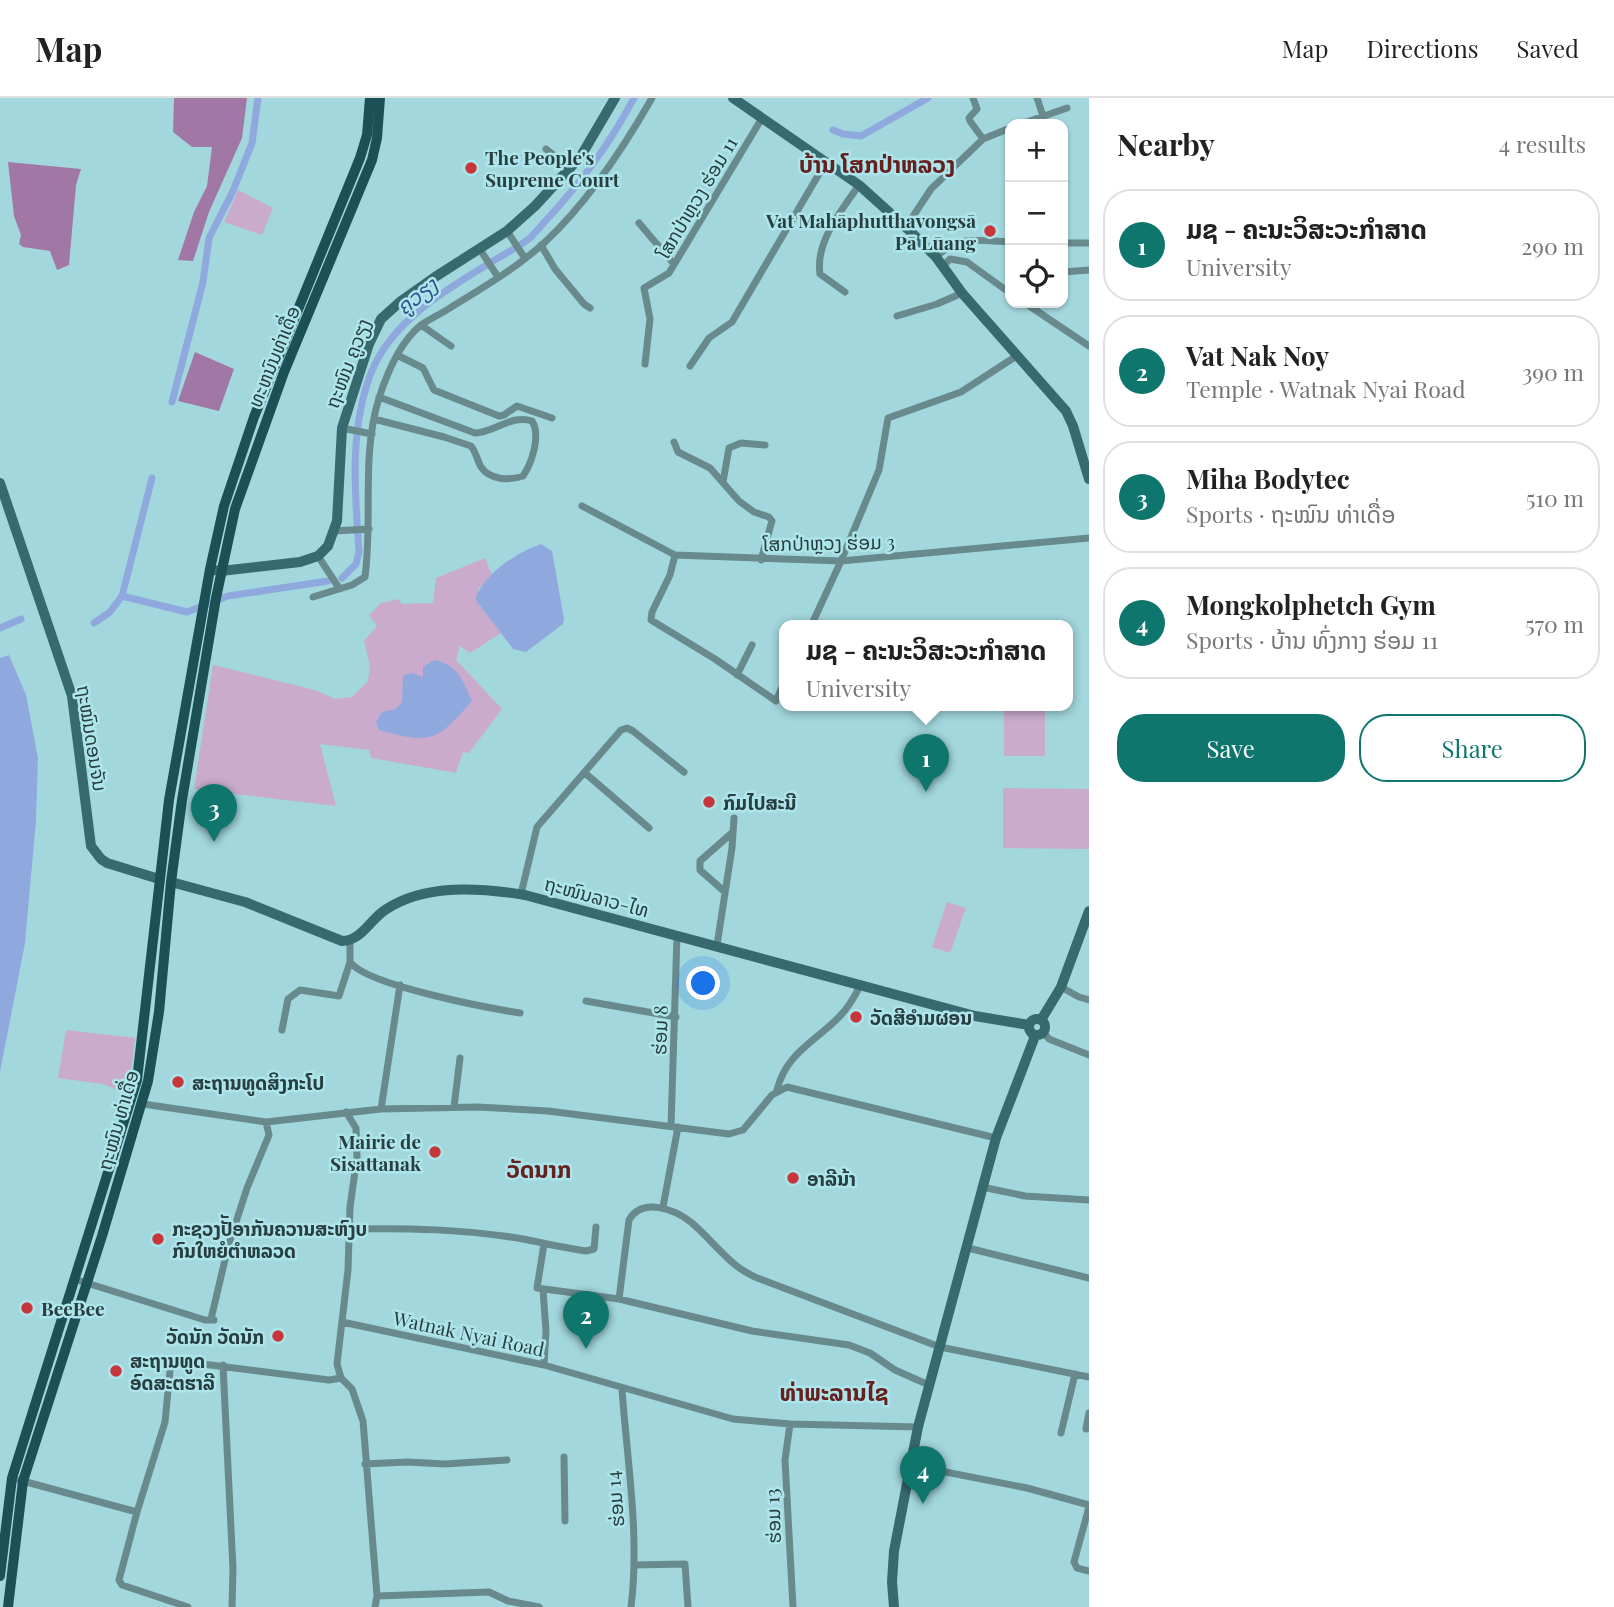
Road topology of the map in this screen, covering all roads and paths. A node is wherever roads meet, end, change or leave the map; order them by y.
1 (370, 98) edge
2 (380, 98) edge
3 (615, 98) edge
4 (652, 98) edge
5 (733, 98) edge
6 (973, 98) edge
7 (1037, 98) edge
8 (1067, 108) dead end
9 (1044, 116) junction
10 (762, 118) junction
11 (1035, 119) edge
12 (1005, 130) edge
13 (983, 139) junction
14 (546, 149) dead end
15 (825, 162) junction
16 (570, 167) junction
17 (859, 185) junction
18 (639, 223) dead end
19 (906, 227) junction
20 (508, 233) junction
21 (1005, 242) edge
22 (1068, 243) edge
23 (1089, 243) edge
24 (541, 245) junction
25 (480, 250) junction
26 (523, 256) junction
27 (939, 262) junction
28 (673, 263) junction
29 (1089, 270) edge
30 (1068, 272) edge
31 (497, 275) junction
32 (1005, 289) edge
33 (845, 292) dead end
34 (962, 292) junction
35 (590, 308) dead end
36 (1032, 308) edge
37 (897, 316) dead end
38 (421, 326) junction
39 (451, 346) dead end
40 (1089, 346) edge
41 (397, 355) junction
42 (1018, 355) junction
43 (645, 364) dead end
44 (690, 366) dead end
45 (379, 397) junction
46 (552, 418) dead end
47 (374, 419) junction
48 (347, 429) junction
49 (370, 433) junction
50 (674, 442) dead end
51 (765, 446) dead end
52 (1085, 450) edge
53 (1089, 479) edge
54 (723, 482) junction
55 (0, 483) edge
56 (582, 506) dead end
57 (366, 529) junction
58 (338, 531) junction
59 (1089, 538) edge
60 (676, 555) junction
61 (318, 556) junction
62 (761, 560) junction
63 (841, 561) junction
64 (216, 570) junction
65 (339, 589) junction
66 (313, 597) dead end
67 (814, 620) edge
68 (205, 630) joint
69 (752, 645) dead end
70 (737, 675) junction
71 (779, 694) edge
72 (684, 772) dead end
73 (586, 773) junction
74 (734, 818) dead end
75 (649, 828) dead end
76 (733, 832) junction
77 (165, 881) junction
78 (725, 892) junction
79 (522, 894) junction
80 (1089, 911) edge
81 (677, 936) junction
82 (351, 941) junction
83 (717, 945) junction
84 (350, 962) junction
85 (861, 984) junction
86 (400, 985) junction
87 (1061, 987) junction
88 (1089, 1000) edge
89 (586, 1001) dead end
90 (520, 1013) dead end
91 (676, 1017) junction
92 (1041, 1020) junction
93 (1029, 1025) junction
94 (282, 1030) dead end
95 (1039, 1034) junction
96 (1089, 1055) edge
97 (460, 1058) dead end
98 (777, 1090) junction
99 (137, 1102) junction
100 (454, 1107) junction
101 (381, 1109) junction
102 (346, 1112) junction
103 (266, 1122) junction
104 (675, 1127) junction
105 (996, 1138) junction
106 (110, 1167) junction
107 (122, 1171) junction
108 (982, 1187) junction
109 (1089, 1200) edge
110 (663, 1207) junction
111 (596, 1227) dead end
112 (350, 1229) junction
113 (544, 1244) junction
114 (968, 1248) junction
115 (1089, 1278) edge
116 (74, 1279) junction
117 (87, 1282) junction
118 (543, 1290) junction
119 (620, 1299) junction
120 (342, 1322) junction
121 (940, 1347) junction
122 (544, 1365) junction
123 (223, 1366) junction
124 (1075, 1374) junction
125 (1089, 1377) edge
126 (341, 1378) junction
127 (929, 1385) junction
128 (622, 1389) junction
129 (1089, 1413) edge
130 (790, 1424) junction
131 (918, 1427) junction
132 (1086, 1429) dead end
133 (1061, 1433) dead end
134 (564, 1457) dead end
135 (507, 1460) dead end
136 (365, 1464) junction
137 (910, 1465) junction
138 (18, 1480) junction
139 (1089, 1506) edge
140 (136, 1512) junction
141 (565, 1521) dead end
142 (634, 1565) junction
143 (1089, 1571) edge
144 (0, 1576) edge
145 (377, 1596) junction
146 (160, 1603) edge
147 (8, 1607) edge
148 (188, 1607) edge
149 (232, 1607) edge
150 (375, 1607) edge
151 (539, 1607) edge
152 (631, 1607) edge
153 (688, 1607) edge
154 (793, 1607) edge
155 (894, 1607) edge

1 - 64 main road, ທະຫນົນທ່າເດື່ອ
2 - 64 main road, ທະຫນົນທ່າເດື່ອ
3 - 16 street, ຖະໜົນ ຄູວຽງ
4 - 24 street
5 - 10 street
6 - 13 street
7 - 9 street
8 - 9 street
9 - 11 street
10 - 15 street
10 - 28 street, ໂສກປ່າຫຼວງ ຮ່ອມ 11
12 - 13 street
13 - 19 street
14 - 16 street
15 - 17 street
15 - 44 street
16 - 20 street, ຖະໜົນ ຄູວຽງ
17 - 19 street
17 - 33 street
18 - 28 street
19 - 27 street
20 - 25 street, ຖະໜົນ ຄູວຽງ
20 - 26 street
21 - 27 street
22 - 23 street
24 - 26 street
24 - 35 street
25 - 31 street
25 - 48 street, ຖະໜົນ ຄູວຽງ
26 - 31 street
27 - 32 street
27 - 34 street
28 - 43 street, ໂສກປ່າຫຼວງ ຮ່ອມ 11
29 - 30 street
31 - 38 street
34 - 37 street
34 - 42 street
36 - 40 street
38 - 39 street
38 - 41 street
41 - 45 street
41 - 46 street
42 - 52 street
42 - 63 street
45 - 47 street
45 - 47 street
47 - 49 street
48 - 49 street
48 - 58 street, ຖະໜົນ ຄູວຽງ
49 - 57 street
50 - 54 street
51 - 54 street
52 - 53 street
54 - 62 street
55 - 77 street, ຖະໝົນດອນຈັນ
56 - 60 street, ໂສກປ່າຫຼວງ ຮ່ອມ 3
57 - 58 street
57 - 65 street
58 - 61 street, ຖະໜົນ ຄູວຽງ
59 - 63 street, ໂສກປ່າຫຼວງ ຮ່ອມ 3
60 - 62 street, ໂສກປ່າຫຼວງ ຮ່ອມ 3
60 - 70 street
61 - 64 street
61 - 65 street
62 - 63 street, ໂສກປ່າຫຼວງ ຮ່ອມ 3
63 - 67 street
64 - 68 main road, ທະຫນົນທ່າເດື່ອ
65 - 66 street
68 - 77 main road, ຖະໝົນ ທ່າເດື່ອ
69 - 70 street
70 - 71 street
72 - 73 street
73 - 75 street
73 - 79 street
74 - 76 street
76 - 78 street
76 - 78 street
77 - 82 street
77 - 99 main road, ຖະໝົນ ທ່າເດື່ອ
78 - 83 street
79 - 81 street, ຖະໜົນລາວ-ໄທ
79 - 82 street, ຖະໜົນລາວ-ໄທ
80 - 87 street
81 - 83 street, ຖະໜົນລາວ-ໄທ
81 - 91 street, ຮ່ອມ 8
82 - 84 street
83 - 85 street, ຖະໜົນລາວ-ໄທ
84 - 86 street
84 - 94 street
85 - 93 street, ຖະໜົນລາວ-ໄທ
85 - 98 street
86 - 90 street
86 - 101 street
87 - 88 street
87 - 92 street
89 - 91 street
91 - 104 street, ຮ່ອມ 8
92 - 93 street
92 - 95 street
93 - 95 street
95 - 96 street
95 - 105 street
97 - 100 street
98 - 104 street
98 - 105 street
99 - 103 street
99 - 106 main road, ຖະໝົນ ທ່າເດື່ອ
99 - 107 main road, ຖະໝົນ ທ່າເດື່ອ
100 - 101 street
100 - 104 street
101 - 102 street
102 - 103 street
102 - 112 street
103 - 117 street
104 - 110 street, ຮ່ອມ 8
105 - 108 street
106 - 107 main road
106 - 116 main road, ຖະໝົນ ທ່າເດື່ອ
107 - 117 main road, ຖະໝົນ ທ່າເດື່ອ
108 - 109 street
108 - 114 street
110 - 119 street
110 - 121 street
111 - 113 street
112 - 113 street
112 - 120 street
113 - 118 street
114 - 115 street
114 - 121 street
116 - 117 street
116 - 138 main road, ຖະໝົນ ທ່າເດື່ອ
117 - 138 main road, ຖະໝົນ ທ່າເດື່ອ
118 - 119 street
118 - 122 street
119 - 127 street
120 - 122 street, Watnak Nyai Road
120 - 126 street
121 - 124 street
121 - 127 street
122 - 128 street, Watnak Nyai Road
123 - 126 street
123 - 140 street
123 - 149 street
124 - 125 street
124 - 133 street
126 - 136 street
127 - 131 street
128 - 130 street, Watnak Nyai Road
128 - 142 street, ຮ່ອມ 14
129 - 132 street
130 - 131 street, Watnak Nyai Road
130 - 154 street, ຮ່ອມ 13
131 - 137 street
134 - 141 street
135 - 136 street
136 - 145 street
137 - 139 street
137 - 155 street
138 - 140 street
138 - 144 main road, ຖະໝົນ ທ່າເດື່ອ
138 - 147 main road, ຖະໝົນ ທ່າເດື່ອ
139 - 143 street
140 - 146 street
142 - 152 street, ຮ່ອມ 14
142 - 153 street
145 - 150 street
145 - 151 street
146 - 148 street

